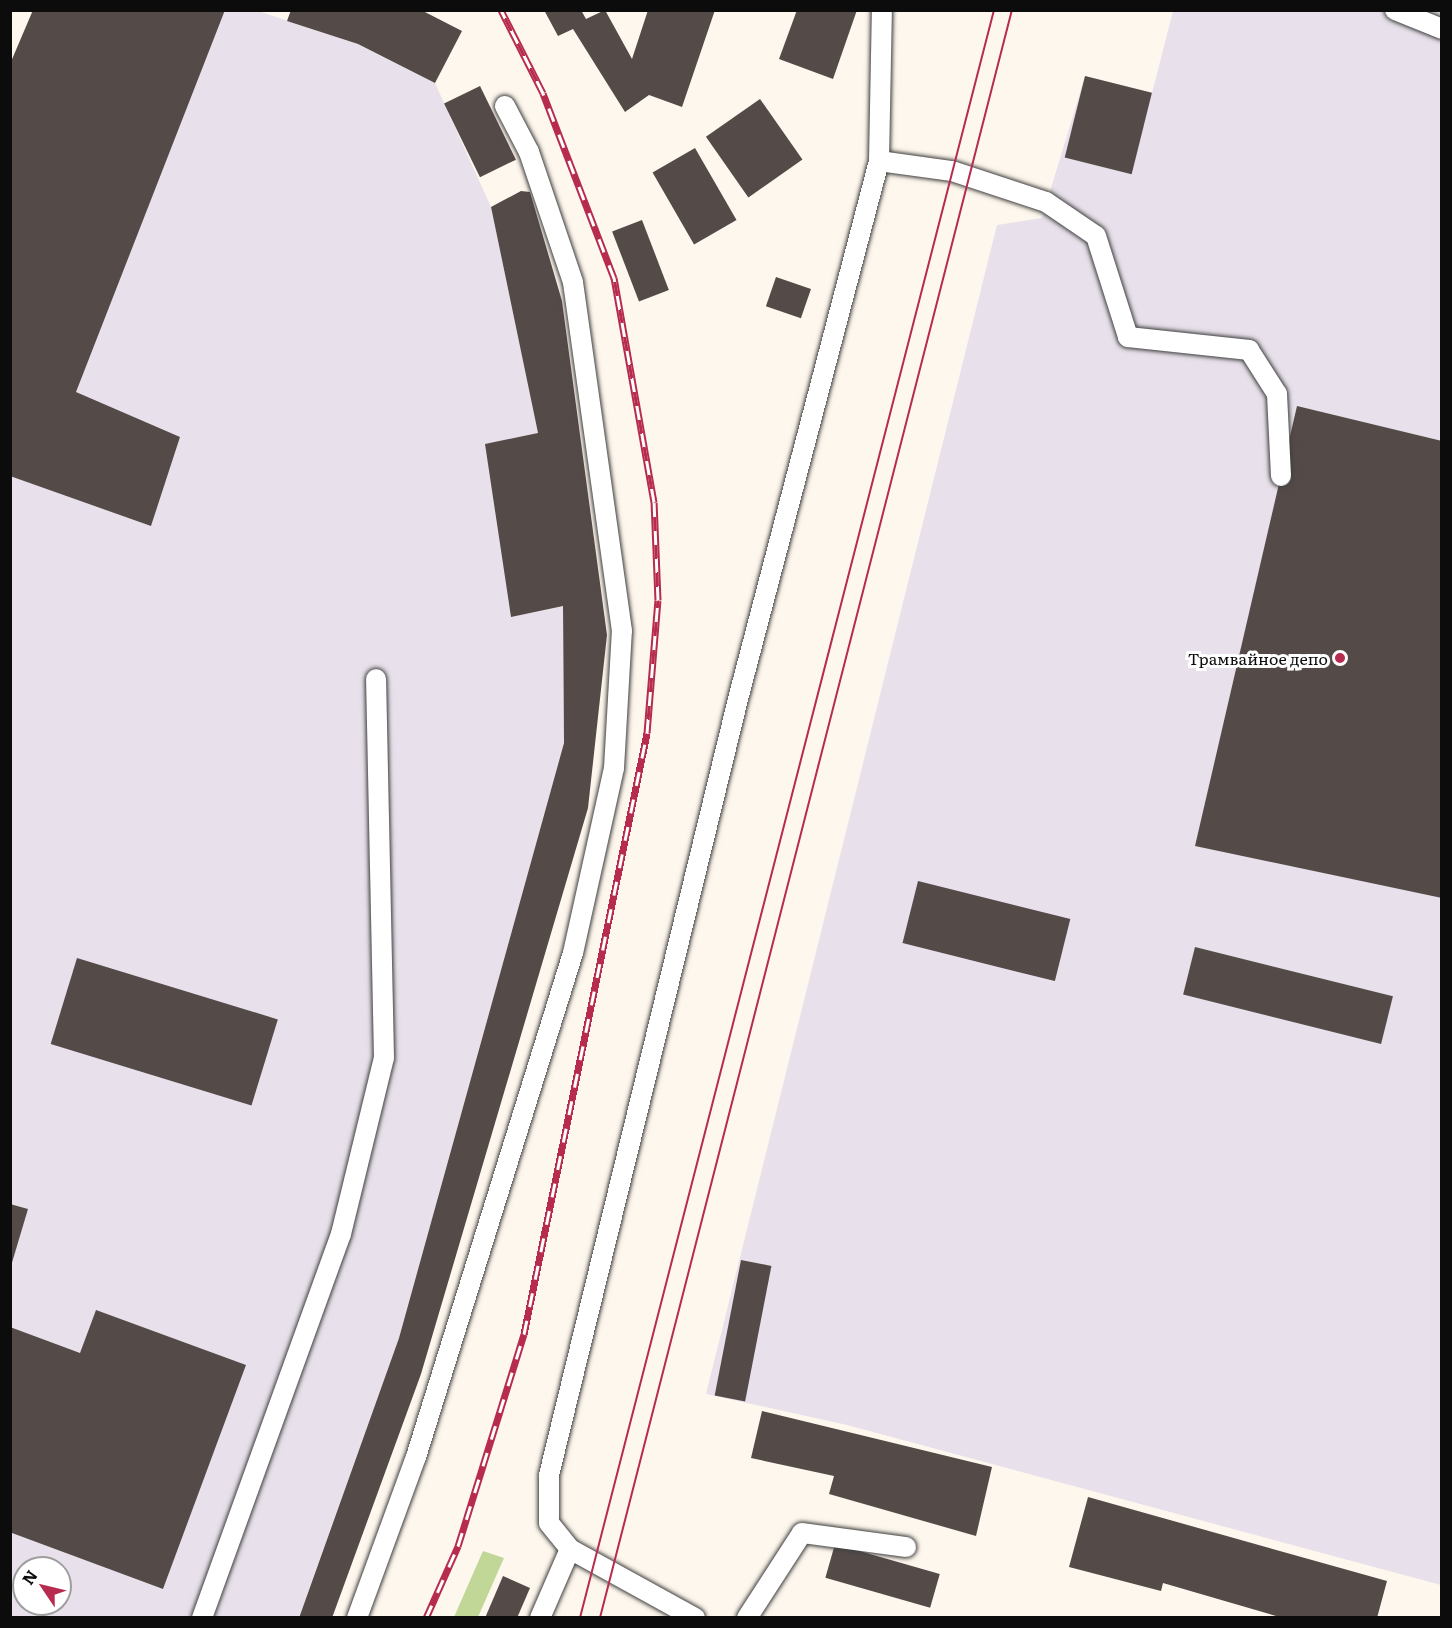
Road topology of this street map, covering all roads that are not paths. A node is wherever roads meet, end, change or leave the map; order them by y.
1 (882, 10) edge
2 (1395, 10) edge
3 (1442, 29) edge
4 (505, 106) dead end
5 (879, 161) junction
6 (1281, 476) dead end
7 (376, 679) dead end
8 (906, 1547) dead end
9 (570, 1549) junction
10 (202, 1617) edge
11 (357, 1617) edge
12 (540, 1617) edge
13 (695, 1617) edge
14 (747, 1617) edge

1 - 5 lane
2 - 3 lane
4 - 11 lane
5 - 6 lane
5 - 9 lane
7 - 10 lane
8 - 14 lane
9 - 12 lane
9 - 13 lane

